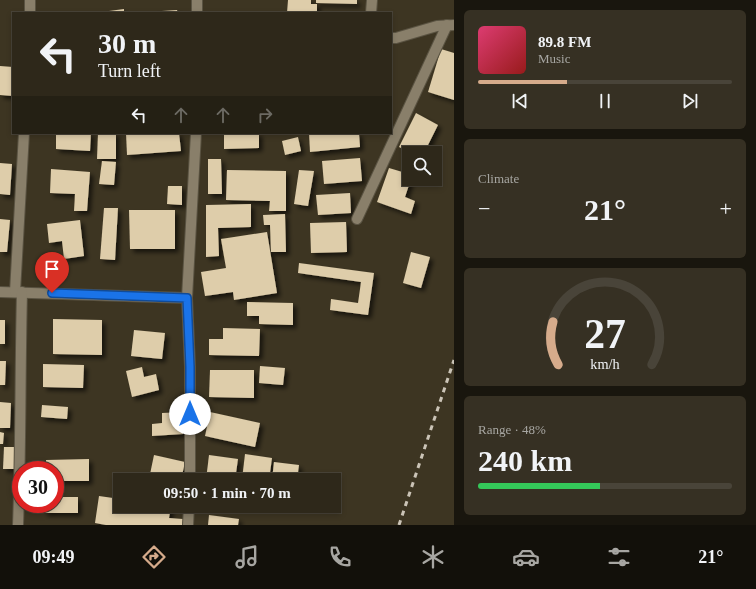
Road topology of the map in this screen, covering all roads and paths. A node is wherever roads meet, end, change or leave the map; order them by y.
1 (30, 0) edge
2 (197, 0) edge
3 (372, 0) edge
4 (30, 12) edge
5 (197, 12) edge
6 (371, 12) edge
7 (450, 25) edge
8 (392, 38) edge
9 (24, 134) edge
10 (196, 134) edge
11 (357, 219) dead end
12 (0, 292) edge
13 (18, 292) junction
14 (187, 298) junction
15 (190, 473) edge
16 (189, 513) edge
17 (18, 525) edge
18 (188, 525) edge

1 - 4 street
2 - 5 street
3 - 6 street
7 - 8 street
7 - 11 street
9 - 13 street
10 - 14 street
12 - 13 street
13 - 14 street
13 - 17 street
14 - 15 street
16 - 18 street

